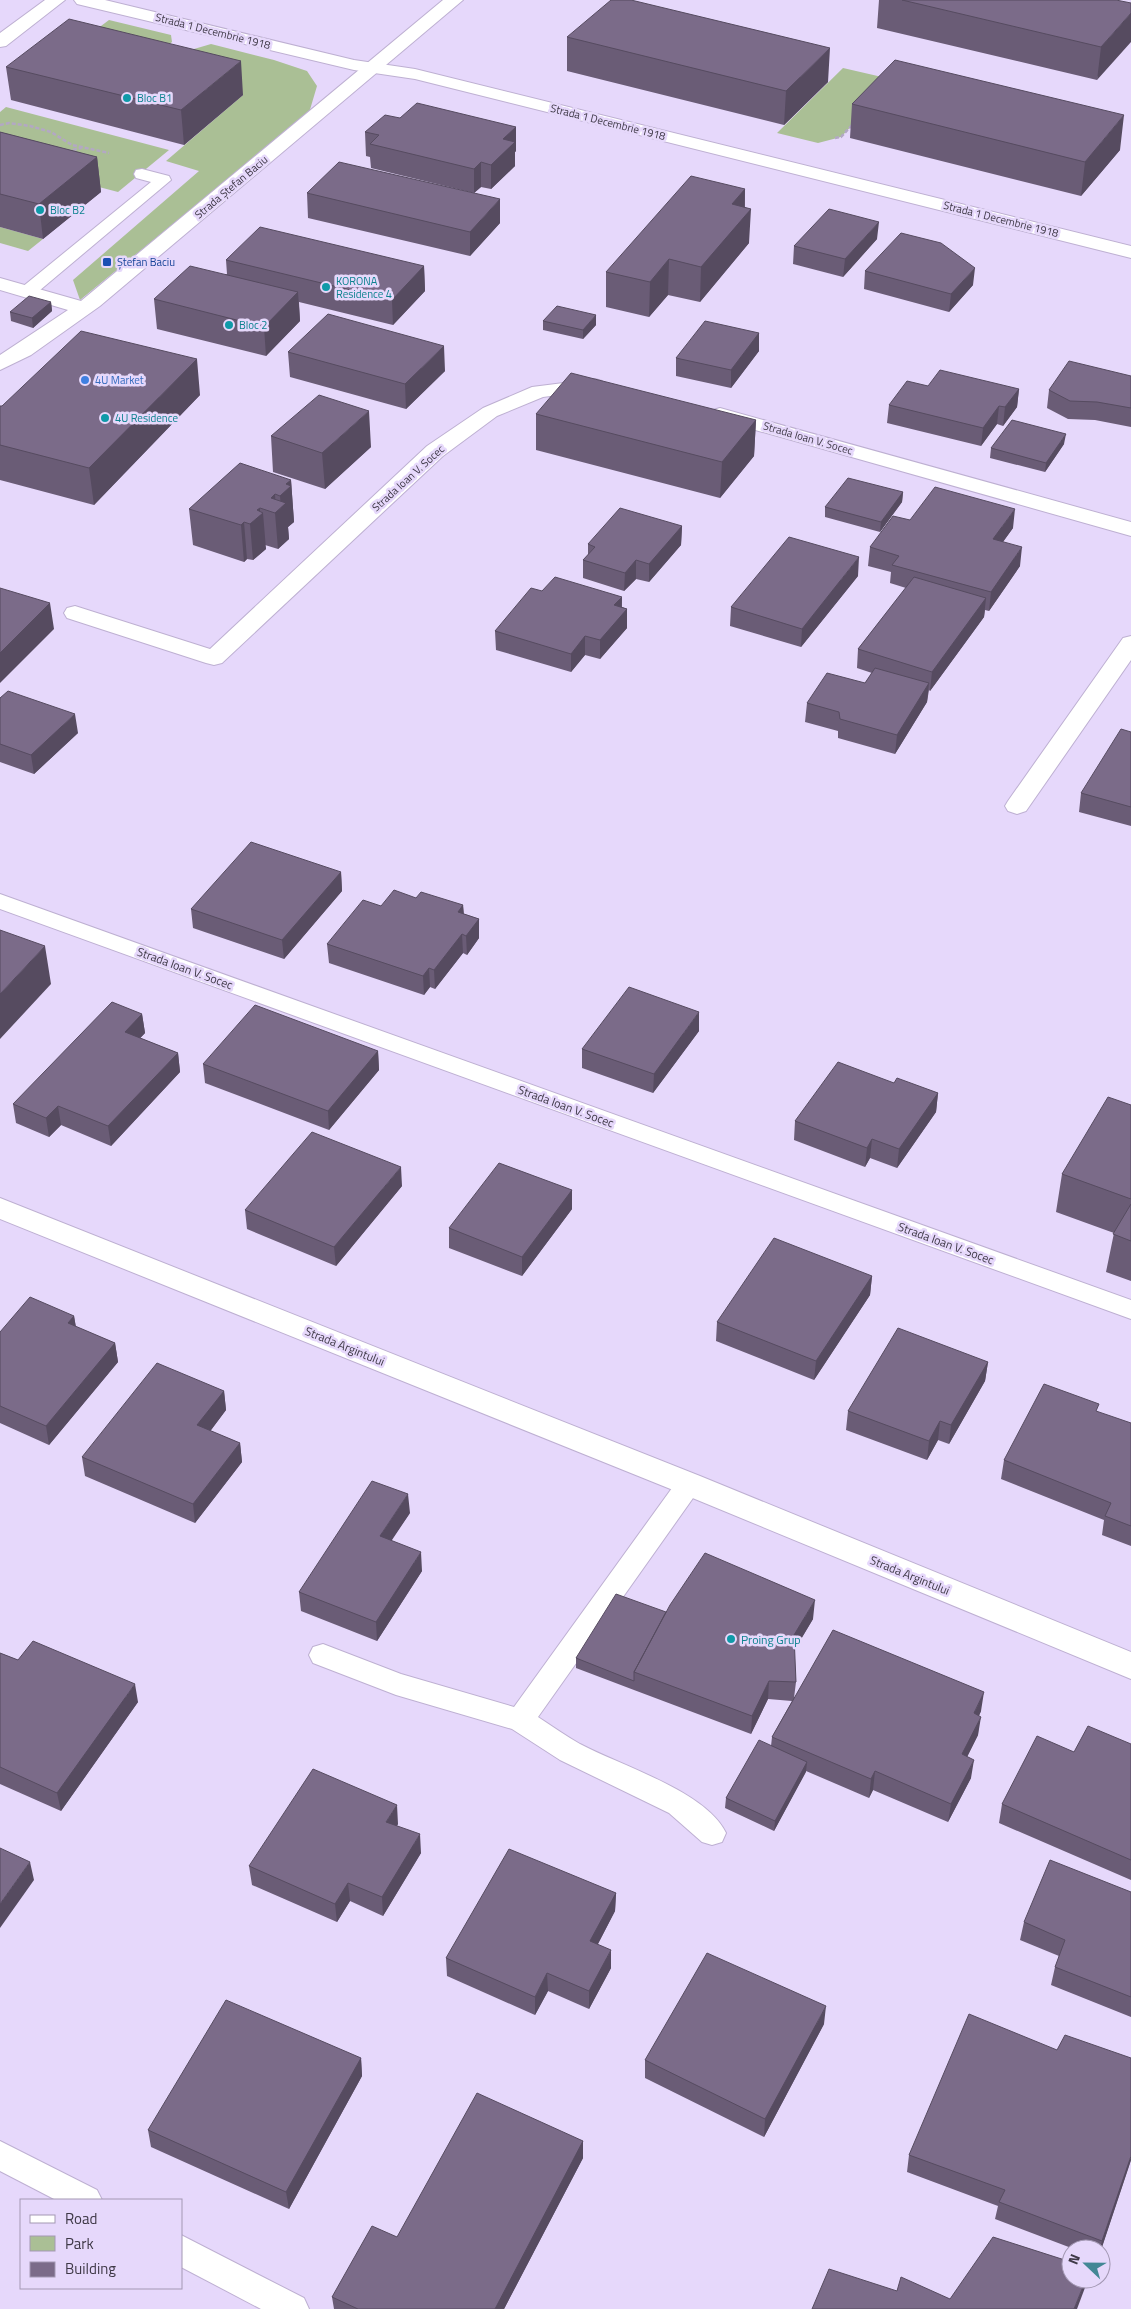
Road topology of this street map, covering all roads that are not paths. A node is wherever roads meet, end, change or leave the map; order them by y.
1 (56, 0) edge
2 (82, 0) edge
3 (454, 0) edge
4 (0, 42) edge
5 (372, 68) junction
6 (142, 174) dead end
7 (1131, 252) edge
8 (0, 284) edge
9 (27, 292) junction
10 (82, 308) junction
11 (0, 346) edge
12 (22, 353) junction
13 (0, 364) edge
14 (616, 388) edge
15 (698, 408) edge
16 (1131, 529) edge
17 (75, 613) dead end
18 (1131, 643) edge
19 (1017, 806) dead end
20 (0, 901) edge
21 (0, 1208) edge
22 (1131, 1310) edge
23 (689, 1484) junction
24 (323, 1655) dead end
25 (1131, 1666) edge
26 (520, 1720) junction
27 (712, 1833) dead end
28 (0, 2155) edge
29 (84, 2199) edge
30 (182, 2251) edge
31 (293, 2309) edge

1 - 4 street
2 - 5 street, Strada 1 Decembrie 1918
3 - 5 street, Strada Ștefan Baciu
5 - 7 street, Strada 1 Decembrie 1918
5 - 10 street, Strada Ștefan Baciu
6 - 9 lane
8 - 9 street
9 - 10 street
10 - 12 street, Strada Ștefan Baciu
11 - 12 street
12 - 13 street, Strada Ștefan Baciu
14 - 17 street, Strada Ioan V. Socec
15 - 16 street, Strada Ioan V. Socec
18 - 19 street
20 - 22 lane, Strada Ioan V. Socec
21 - 23 street, Strada Argintului
23 - 25 street, Strada Argintului
23 - 26 lane
24 - 26 lane
26 - 27 lane
28 - 29 lane
30 - 31 lane

